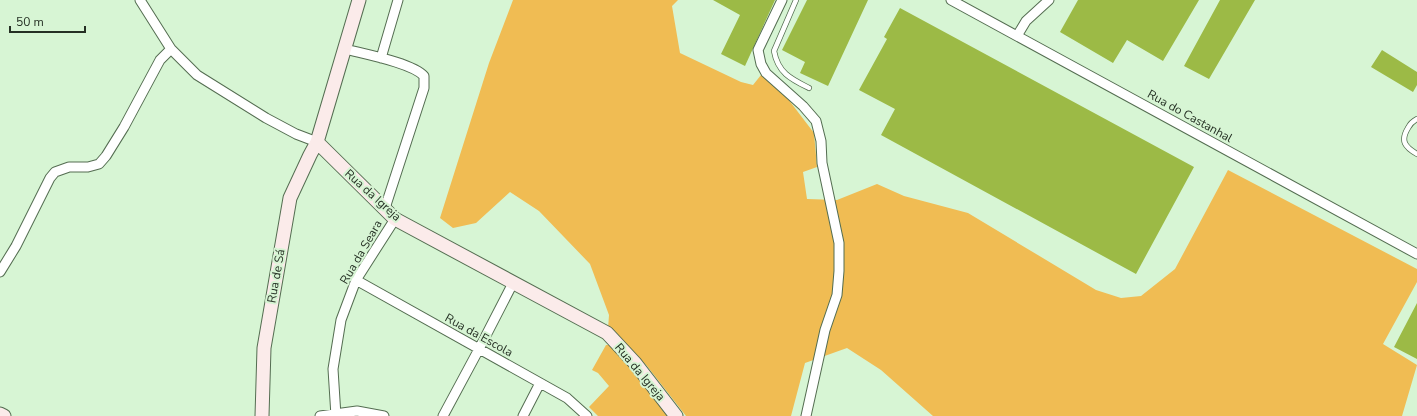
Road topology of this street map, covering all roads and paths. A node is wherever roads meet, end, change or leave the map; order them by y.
1 (140, 0) edge
2 (360, 0) edge
3 (398, 0) edge
4 (782, 0) edge
5 (796, 0) edge
6 (951, 0) edge
7 (1049, 0) edge
8 (1017, 36) junction
9 (171, 49) junction
10 (345, 49) junction
11 (381, 58) junction
12 (809, 88) dead end
13 (1417, 119) edge
14 (317, 142) junction
15 (1417, 154) edge
16 (385, 208) junction
17 (395, 218) junction
18 (1417, 254) edge
19 (0, 272) edge
20 (356, 280) junction
21 (512, 283) junction
22 (479, 349) junction
23 (540, 383) junction
24 (0, 414) edge
25 (335, 415) edge
26 (4, 416) edge
27 (262, 416) edge
28 (320, 416) edge
29 (384, 416) edge
30 (443, 416) edge
31 (522, 416) edge
32 (587, 416) edge
33 (676, 416) edge
34 (806, 416) edge

1 - 9 street, Rua da Igreja
2 - 10 street, Rua de Sá
3 - 11 street
4 - 34 street
5 - 12 lane
6 - 8 street, Rua do Castanhal
7 - 8 street
8 - 18 street, Rua do Castanhal
9 - 14 street, Rua da Igreja
9 - 19 street
10 - 11 street
10 - 14 street, Rua de Sá
11 - 16 street
13 - 15 lane
14 - 16 street, Rua da Igreja
14 - 27 street, Rua de Sá
16 - 17 street, Rua da Igreja
17 - 20 street, Rua da Seara
17 - 21 street, Rua da Igreja
20 - 22 street, Rua da Escola
20 - 25 street, Rua da Seara
21 - 22 street
21 - 33 street, Rua da Igreja
22 - 23 street, Rua da Escola
22 - 30 street
23 - 31 street
23 - 32 street, Rua da Escola
24 - 26 street
25 - 28 street
25 - 29 street

